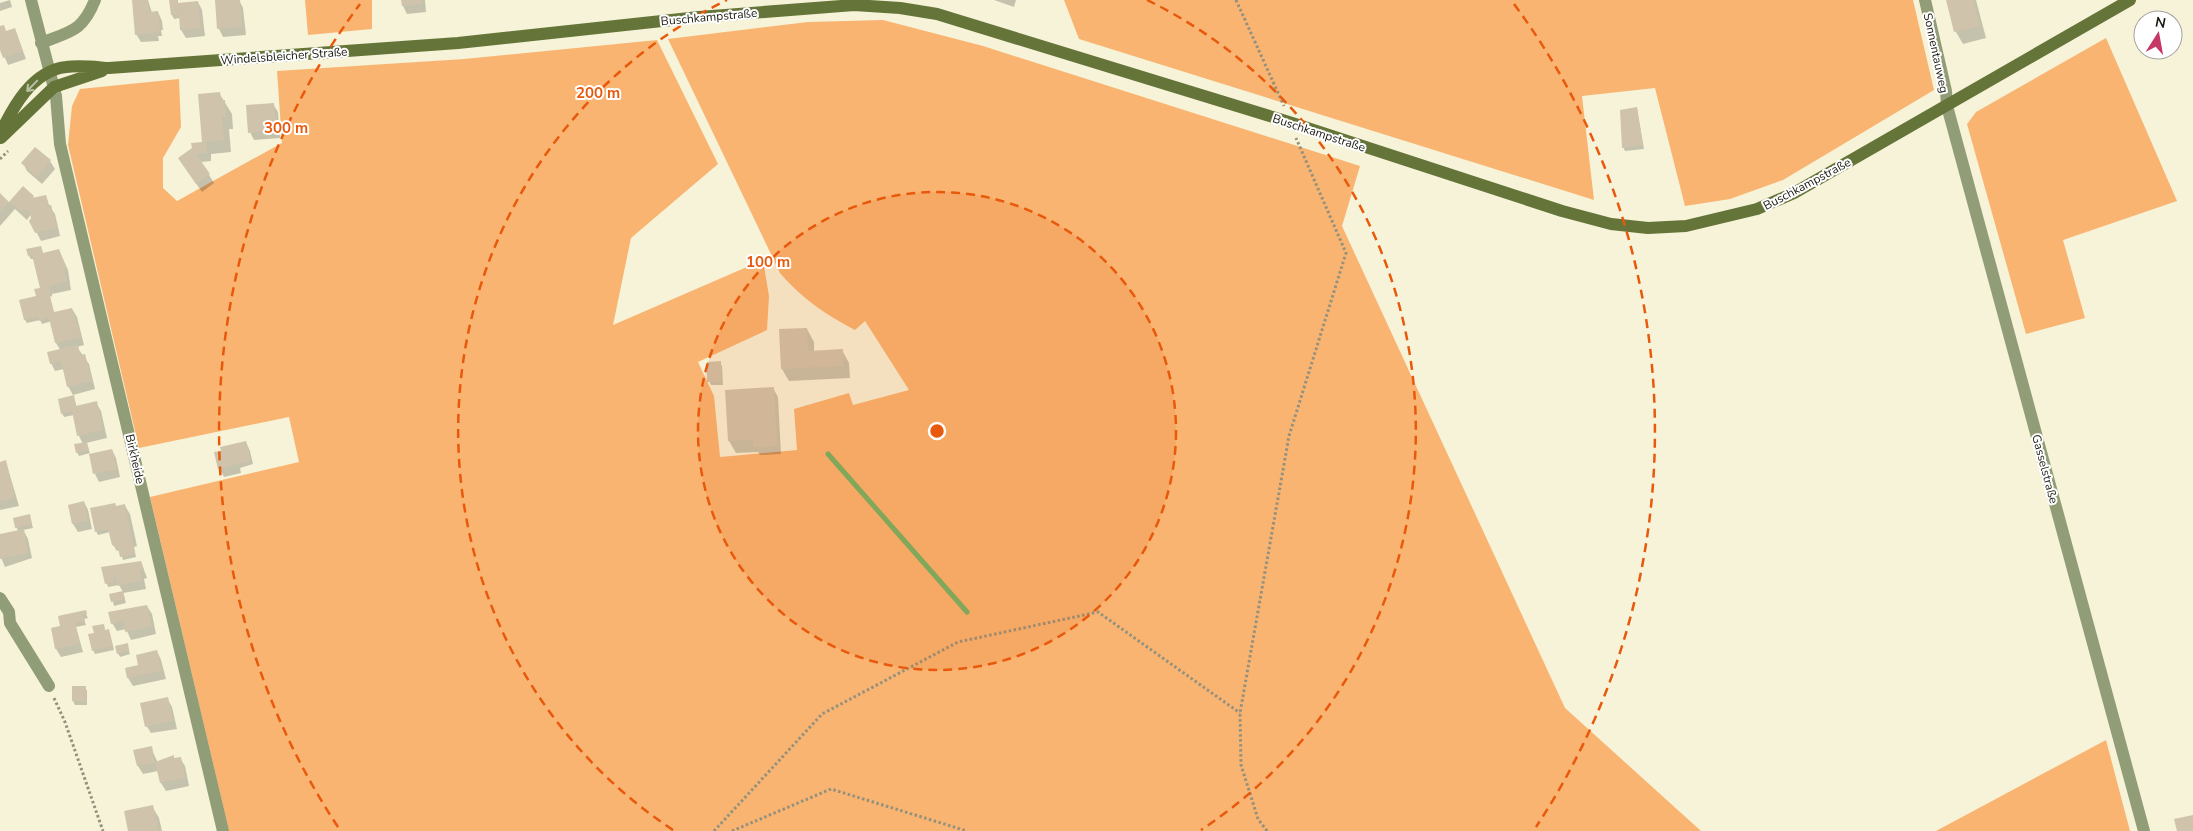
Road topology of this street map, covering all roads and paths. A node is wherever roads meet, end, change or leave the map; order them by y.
1 (31, 0) edge
2 (95, 0) edge
3 (1236, 0) edge
4 (1925, 0) edge
5 (2130, 0) edge
6 (41, 43) junction
7 (458, 43) joint
8 (109, 68) junction
9 (50, 72) junction
10 (54, 87) junction
11 (1947, 106) junction
12 (1276, 108) dead end
13 (1287, 116) junction
14 (0, 134) edge
15 (0, 139) edge
16 (0, 598) edge
17 (49, 686) joint
18 (1240, 713) junction
19 (103, 831) edge
20 (223, 831) edge
21 (714, 831) edge
22 (732, 831) edge
23 (966, 831) edge
24 (1267, 831) edge
25 (2144, 831) edge

1 - 6 street, Birkheide
2 - 6 street
3 - 13 path
4 - 11 street, Sonnentauweg
5 - 11 main road, Buschkampstraße
6 - 9 street, Birkheide
7 - 8 main road, Windelsbleicher Straße
7 - 13 main road, Buschkampstraße
8 - 9 main road, Windelsbleicher Straße
8 - 10 main road, Windelsbleicher Straße
9 - 10 street, Birkheide
9 -> 14 main road, Windelsbleicher Straße
10 - 15 main road, Windelsbleicher Straße
10 - 20 street, Birkheide
11 - 13 main road, Buschkampstraße
11 - 25 street, Gasselstraße
12 - 13 path
13 - 18 path
16 - 17 street
17 - 19 path
18 - 21 path
18 - 24 path
22 - 23 path

